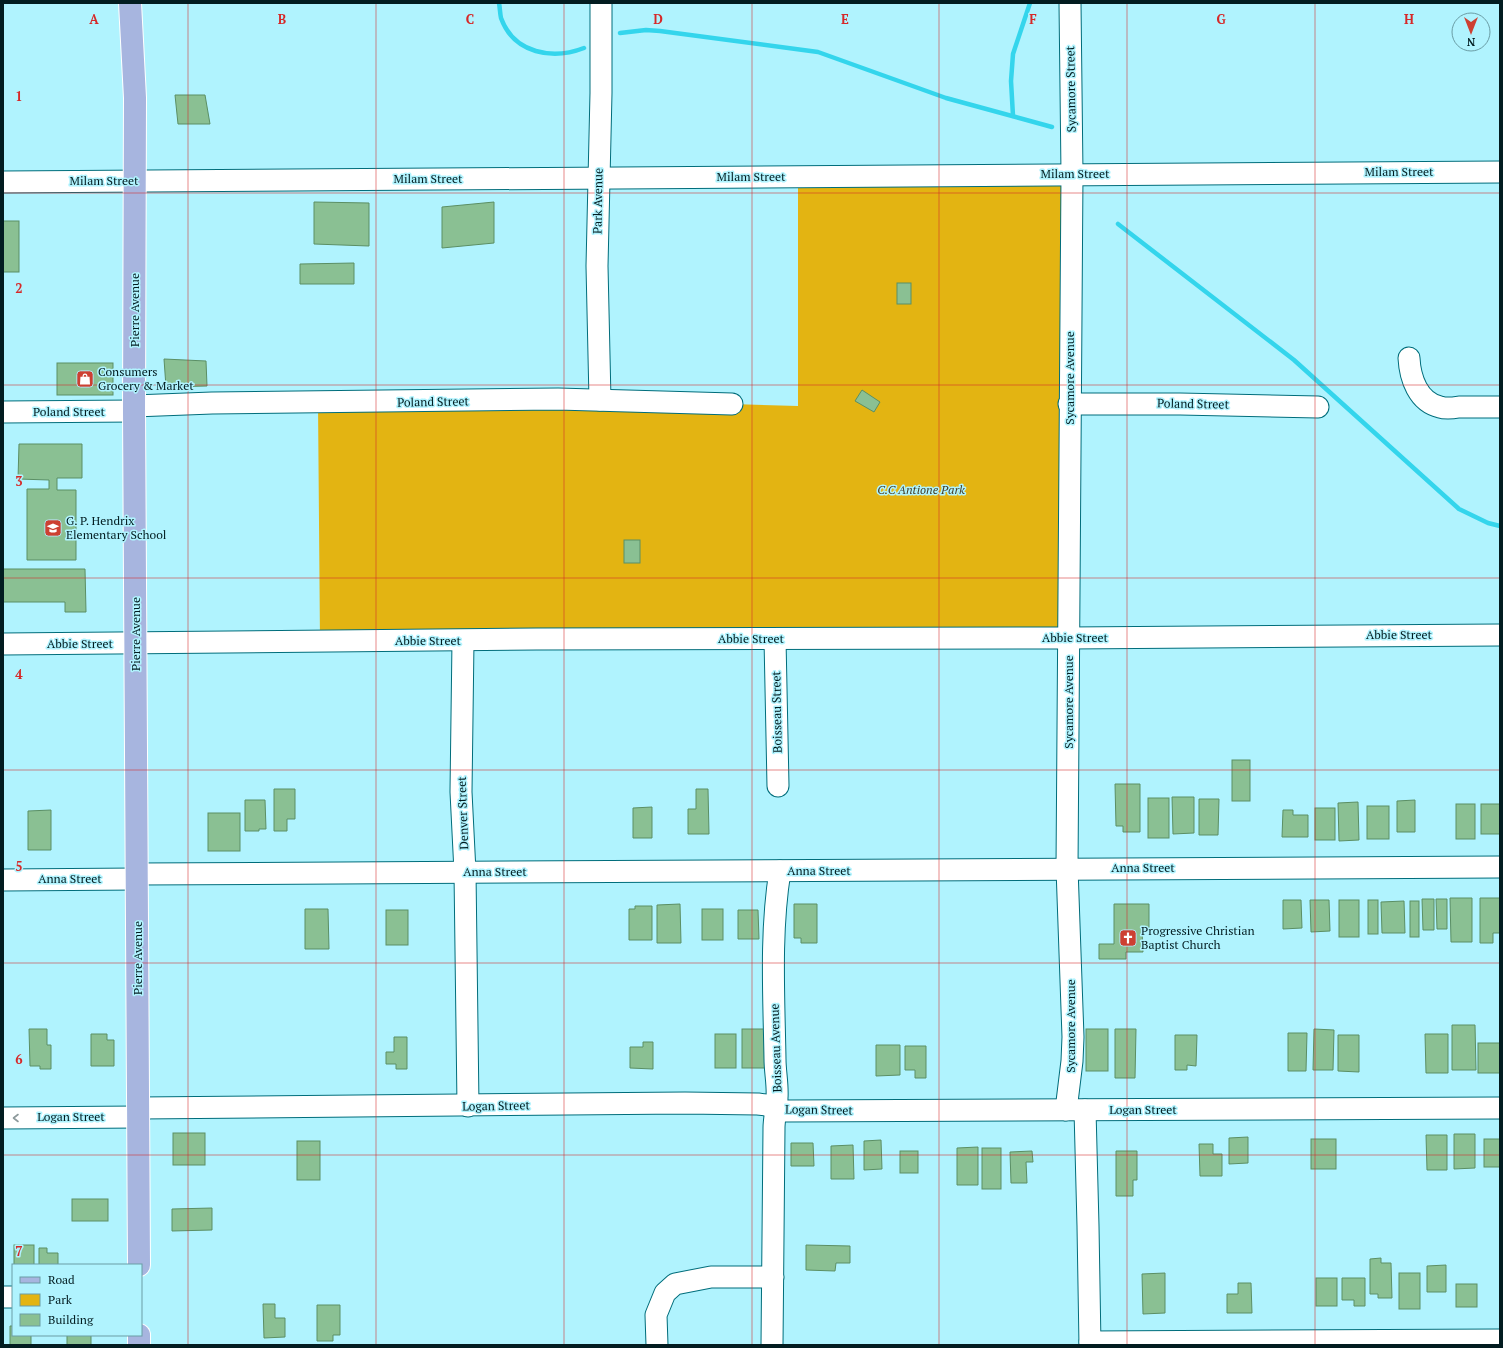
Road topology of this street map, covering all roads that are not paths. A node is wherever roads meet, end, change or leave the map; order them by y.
1 (130, 3) edge
2 (601, 3) edge
3 (1070, 3) edge
4 (1500, 172) edge
5 (1072, 174) junction
6 (598, 178) junction
7 (135, 181) junction
8 (3, 182) edge
9 (1409, 358) dead end
10 (600, 400) junction
11 (732, 404) dead end
12 (1069, 404) junction
13 (1318, 407) dead end
14 (1500, 407) edge
15 (134, 409) junction
16 (3, 412) edge
17 (1500, 634) edge
18 (1069, 638) junction
19 (775, 639) junction
20 (463, 641) junction
21 (136, 643) junction
22 (3, 644) edge
23 (778, 786) dead end
24 (1500, 867) edge
25 (1067, 868) junction
26 (780, 871) junction
27 (466, 872) junction
28 (138, 876) junction
29 (3, 880) edge
30 (468, 1106) junction
31 (775, 1108) junction
32 (1500, 1108) edge
33 (1076, 1110) junction
34 (139, 1113) junction
35 (3, 1118) edge
36 (139, 1264) edge
37 (773, 1277) junction
38 (1500, 1340) edge
39 (1090, 1344) edge
40 (657, 1345) edge
41 (772, 1345) edge

1 - 7 main road, Pierre Avenue
2 - 6 street, Park Avenue
3 - 5 street, Sycamore Street
4 - 5 street, Milam Street
5 - 6 street, Milam Street
5 - 12 street, Sycamore Avenue
6 - 7 street, Milam Street
6 - 10 street, Park Avenue
7 - 8 street, Milam Street
7 - 15 main road, Pierre Avenue
9 - 14 street
10 - 11 street, Poland Street
10 - 15 street, Poland Street
12 - 13 street, Poland Street
12 - 18 street, Sycamore Avenue
15 - 16 street, Poland Street
15 - 21 main road, Pierre Avenue
17 - 18 street, Abbie Street
18 - 19 street, Abbie Street
18 - 25 street, Sycamore Avenue
19 - 20 street, Abbie Street
19 - 23 street, Boisseau Street
20 - 21 street, Abbie Street
20 - 27 street, Denver Street
21 - 22 street, Abbie Street
21 - 28 main road, Pierre Avenue
24 - 25 street, Anna Street
25 - 26 street, Anna Street
25 - 33 street, Sycamore Avenue
26 - 27 street, Anna Street
26 - 31 street, Boisseau Avenue
27 - 28 street, Anna Street
27 - 30 street, Denver Street
28 - 29 street, Anna Street
28 - 34 main road, Pierre Avenue
30 - 31 street, Logan Street
30 - 34 street, Logan Street
31 - 33 street, Logan Street
31 - 37 street, Boisseau Avenue
32 - 33 street, Logan Street
33 - 39 street, Sycamore Avenue
34 -> 35 street, Logan Street
34 - 36 main road, Pierre Avenue
37 - 40 street
37 - 41 street, Boisseau Avenue
38 - 39 street

